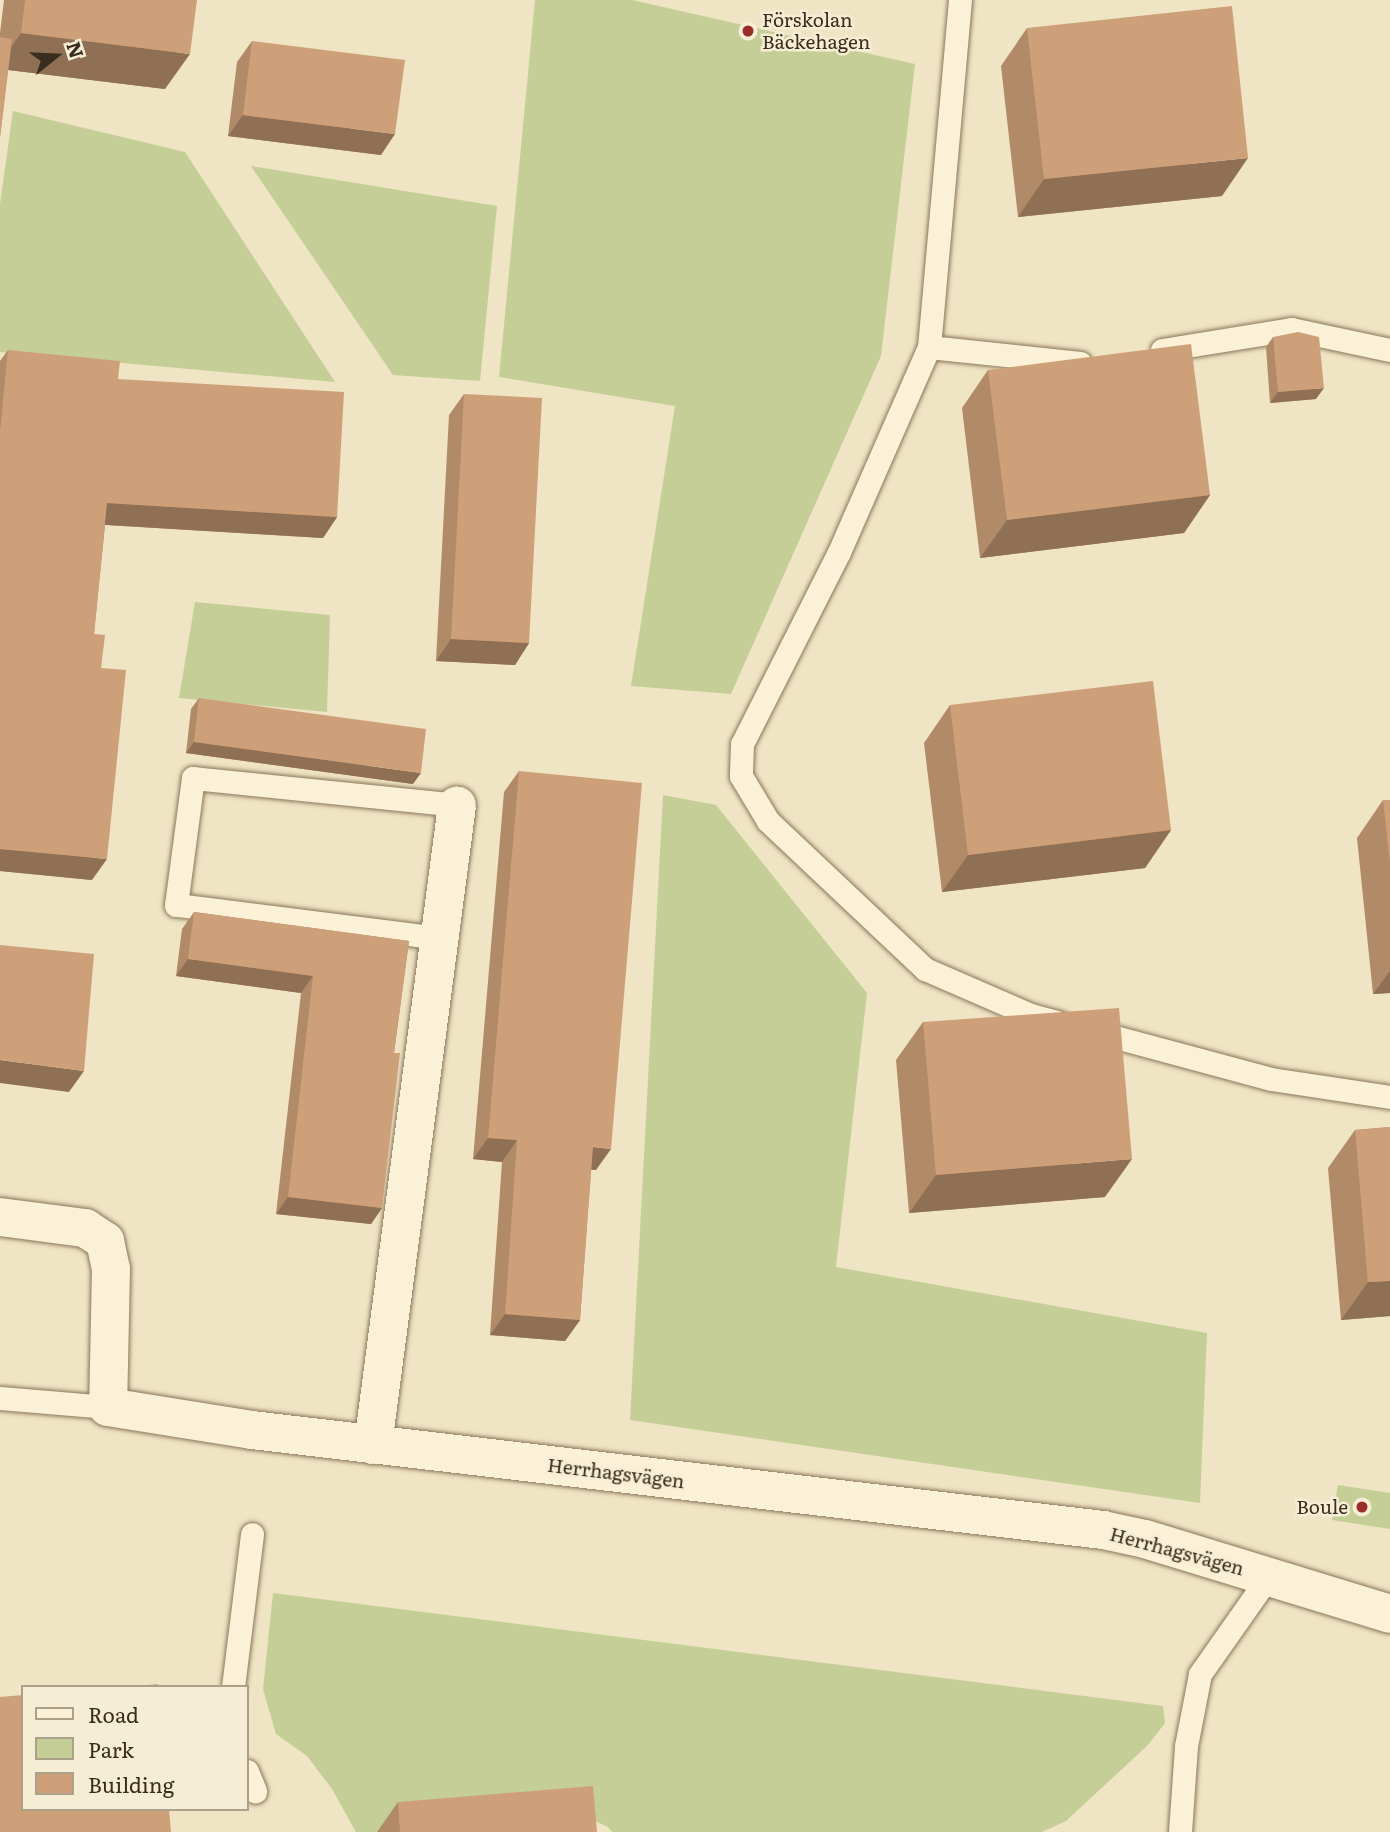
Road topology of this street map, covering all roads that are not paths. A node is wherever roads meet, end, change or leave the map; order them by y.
1 (960, 0) edge
2 (929, 347) junction
3 (1390, 350) edge
4 (1141, 354) edge
5 (1100, 360) edge
6 (457, 805) joint
7 (439, 938) junction
8 (1390, 1097) edge
9 (0, 1217) edge
10 (0, 1398) edge
11 (108, 1407) junction
12 (373, 1445) junction
13 (252, 1534) dead end
14 (1269, 1576) junction
15 (1390, 1614) edge
16 (233, 1685) edge
17 (1180, 1832) edge

1 - 2 lane
2 - 5 lane
2 - 8 lane
3 - 4 lane
6 - 7 street
6 - 7 lane
7 - 12 street
9 - 11 street
10 - 11 lane
11 - 12 street, Herrhagsvägen
12 - 14 street, Herrhagsvägen
13 - 16 lane
14 - 15 street, Herrhagsvägen
14 - 17 lane

